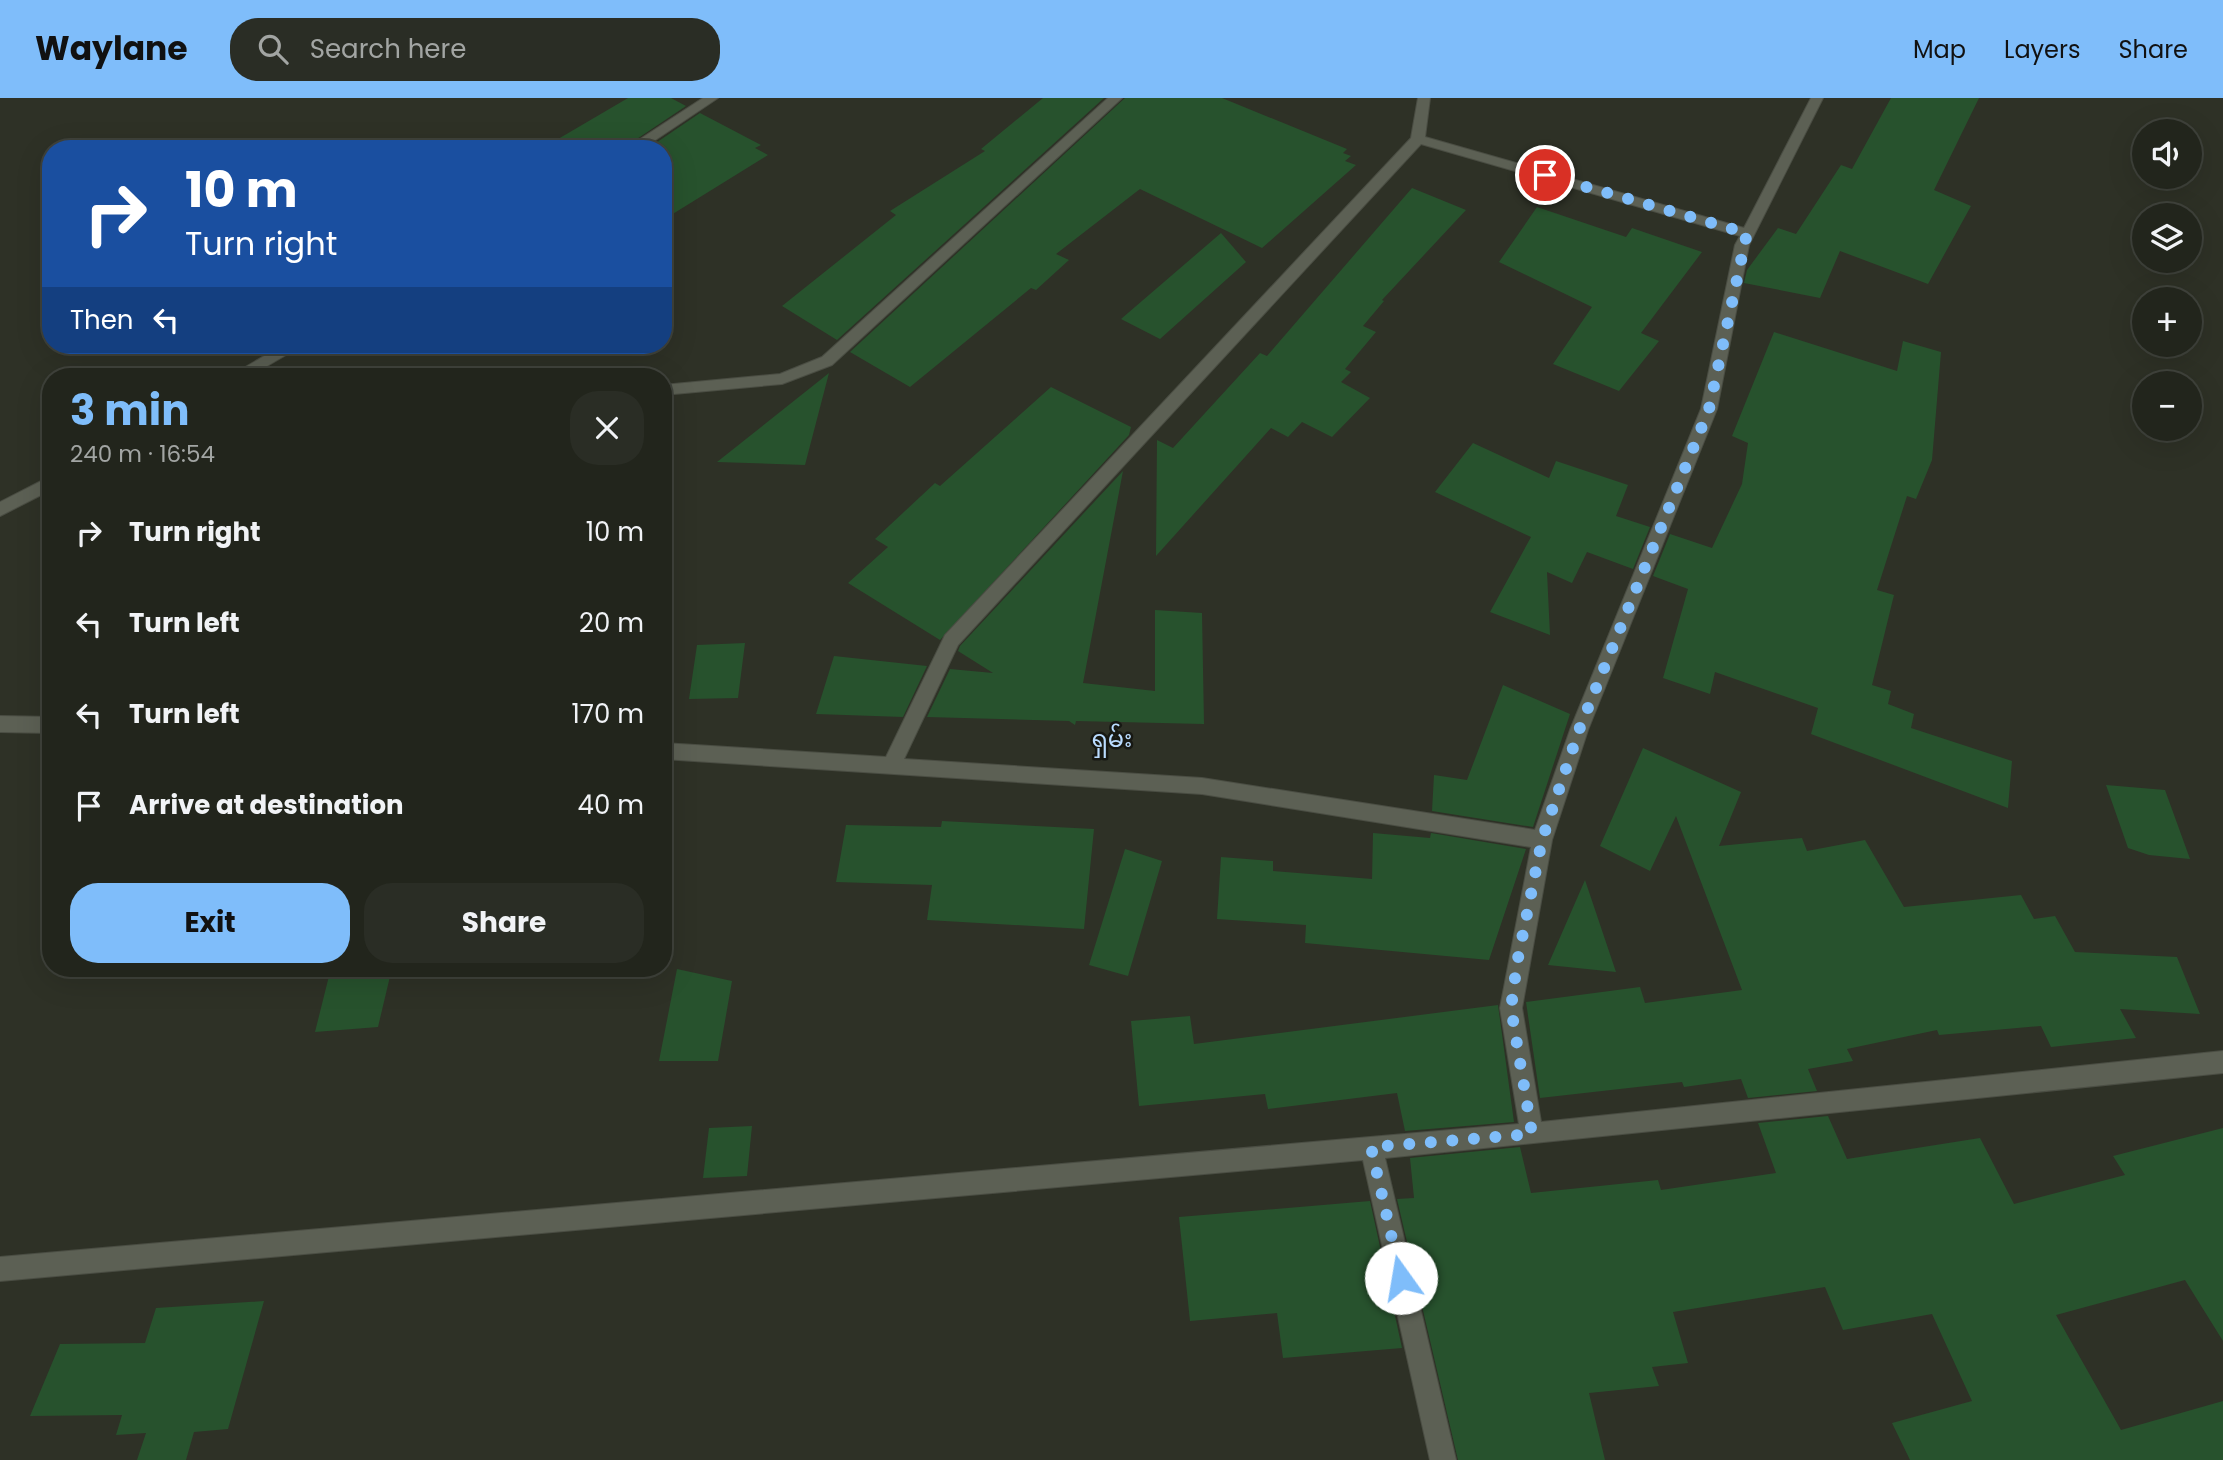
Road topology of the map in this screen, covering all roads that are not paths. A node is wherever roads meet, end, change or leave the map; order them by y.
1 (712, 98) edge
2 (1116, 98) edge
3 (1424, 98) edge
4 (1817, 98) edge
5 (1418, 139) junction
6 (646, 140) edge
7 (1747, 233) junction
8 (279, 354) edge
9 (253, 368) edge
10 (672, 389) edge
11 (42, 487) edge
12 (0, 510) edge
13 (0, 724) edge
14 (42, 725) edge
15 (672, 752) edge
16 (891, 766) junction
17 (1542, 840) junction
18 (2223, 1062) edge
19 (1532, 1134) junction
20 (1371, 1147) junction
21 (0, 1269) edge
22 (1443, 1460) edge

1 - 6 street
2 - 10 street
3 - 5 street
4 - 7 street
5 - 7 street
5 - 16 street
7 - 17 street
8 - 9 street
11 - 12 street
13 - 14 street
15 - 16 street
16 - 17 street
17 - 19 street
18 - 19 street
19 - 20 street
20 - 21 street
20 - 22 street

